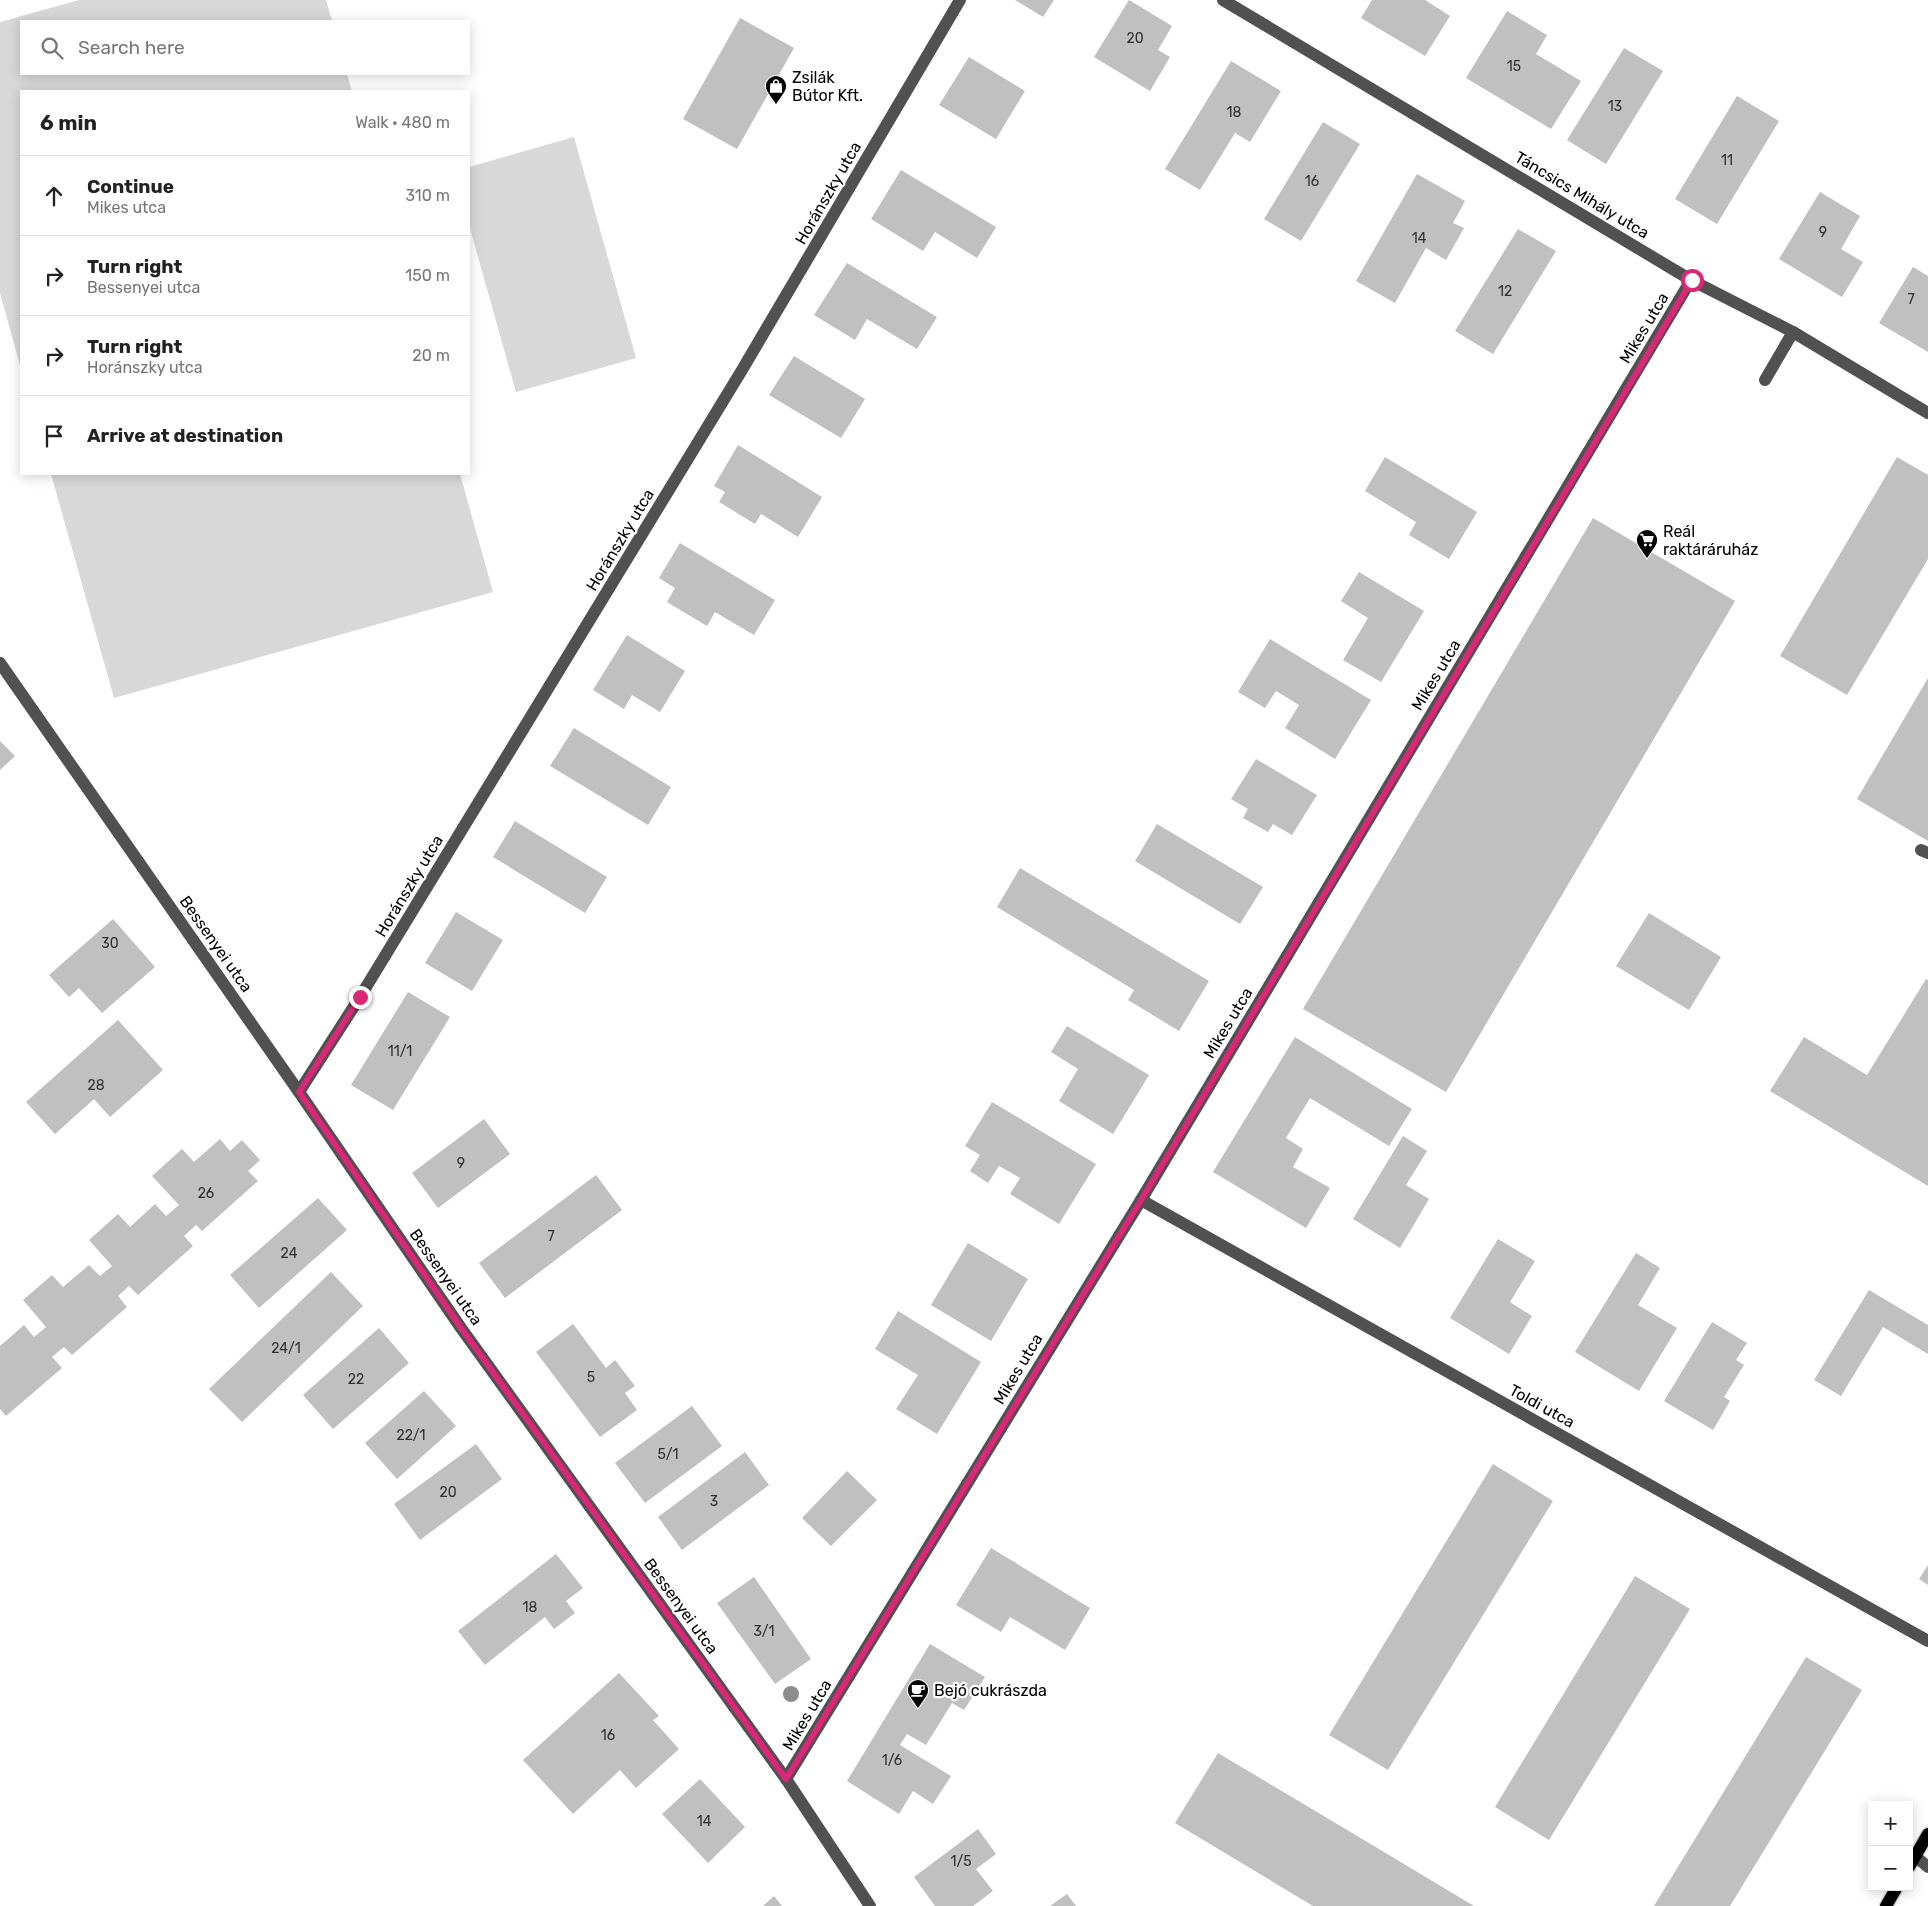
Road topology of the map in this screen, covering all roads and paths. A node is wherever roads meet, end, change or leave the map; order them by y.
1 (960, 0) edge
2 (1223, 0) edge
3 (1692, 280) junction
4 (1793, 332) junction
5 (1765, 380) dead end
6 (1928, 412) edge
7 (0, 663) edge
8 (299, 1092) junction
9 (1141, 1200) junction
10 (1928, 1641) edge
11 (786, 1779) junction
12 (1928, 1834) edge
13 (1913, 1860) edge
14 (1913, 1862) edge
15 (1928, 1867) edge
16 (1895, 1891) edge
17 (870, 1906) edge
18 (1886, 1906) edge

1 - 8 street, Horánszky utca
2 - 3 street, Táncsics Mihály utca
3 - 4 street, Táncsics Mihály utca
3 - 9 street, Mikes utca
4 - 5 street
4 - 6 street, Táncsics Mihály utca
7 - 8 street, Bessenyei utca
8 - 11 street, Bessenyei utca
9 - 10 street, Toldi utca
9 - 11 street, Mikes utca
11 - 17 street, Bessenyei utca
12 - 13 main road
14 - 15 street
16 - 18 main road

